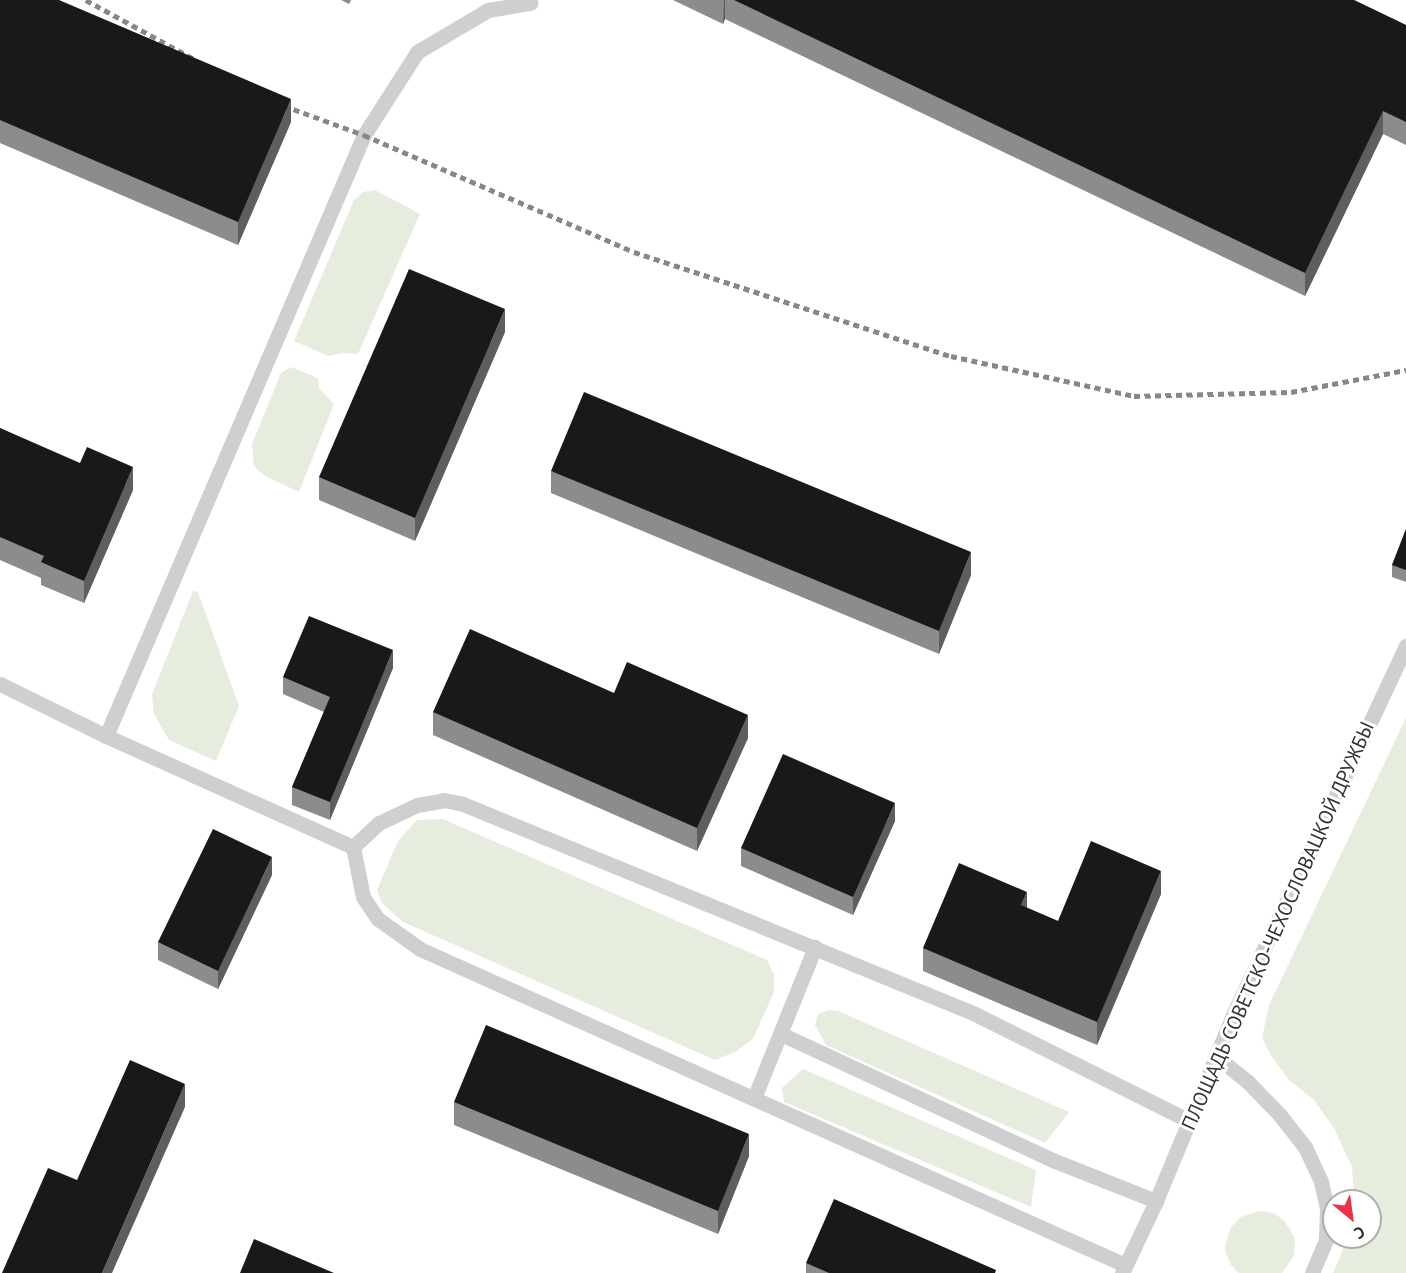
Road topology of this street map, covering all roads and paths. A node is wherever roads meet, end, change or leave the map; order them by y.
1 (530, 3) dead end
2 (1406, 645) edge
3 (0, 684) edge
4 (106, 736) junction
5 (353, 847) junction
6 (815, 947) junction
7 (781, 1034) junction
8 (1217, 1058) junction
9 (754, 1098) junction
10 (1190, 1121) junction
11 (1156, 1201) junction
12 (1124, 1269) edge
13 (1312, 1273) edge

1 - 4 lane
2 - 8 lane, ПЛОЩАДЬ СОВЕТСКО-ЧЕХОСЛОВАЦКОЙ ДРУЖБЫ
3 - 4 lane
4 - 5 lane
5 - 6 lane
5 - 9 lane
6 - 7 lane
6 - 10 lane
7 - 9 lane
7 - 11 lane
8 - 10 lane, ПЛОЩАДЬ СОВЕТСКО-ЧЕХОСЛОВАЦКОЙ ДРУЖБЫ
8 - 13 lane
9 - 12 lane
10 - 11 lane, ПЛОЩАДЬ СОВЕТСКО-ЧЕХОСЛОВАЦКОЙ ДРУЖБЫ
11 - 12 lane, ПЛОЩАДЬ СОВЕТСКО-ЧЕХОСЛОВАЦКОЙ ДРУЖБЫ

